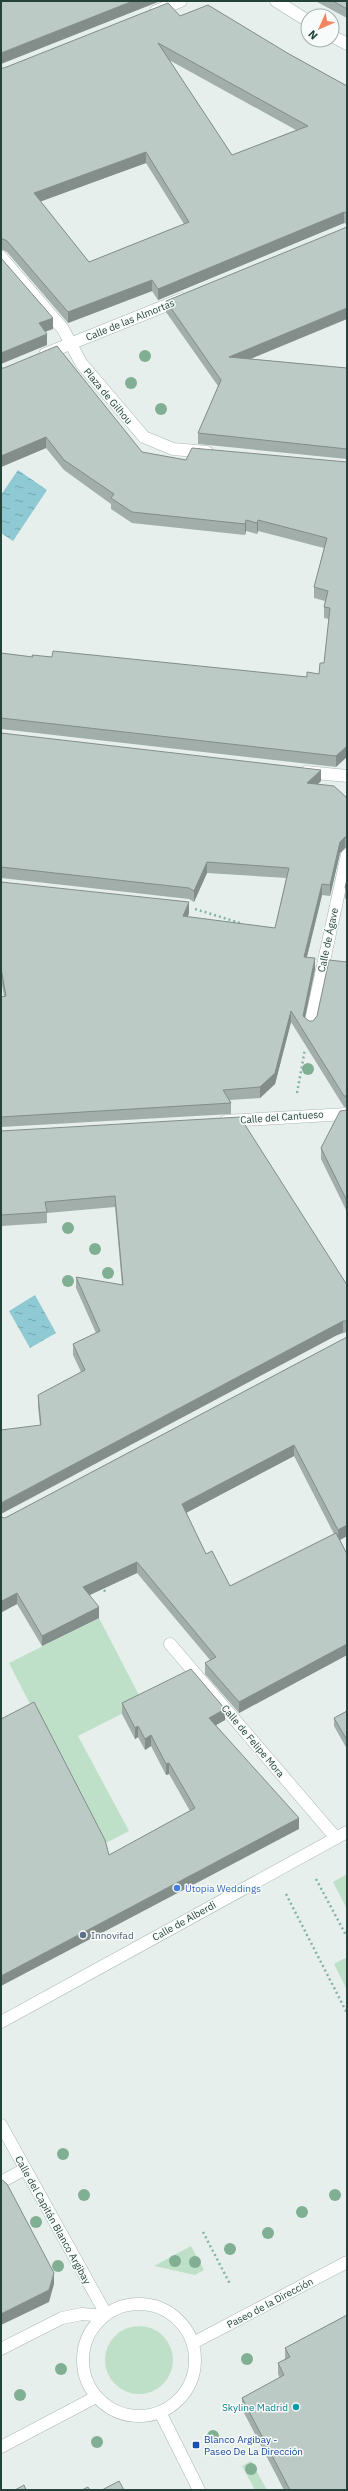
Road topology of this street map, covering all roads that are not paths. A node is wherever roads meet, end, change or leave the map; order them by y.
1 (181, 1) edge
2 (276, 1) edge
3 (145, 15) edge
4 (300, 16) edge
5 (1, 256) edge
6 (194, 293) edge
7 (72, 343) junction
8 (36, 358) edge
9 (220, 454) edge
10 (295, 770) edge
11 (347, 776) edge
12 (347, 855) edge
13 (310, 1025) edge
14 (347, 1114) edge
15 (214, 1122) edge
16 (170, 1644) dead end
17 (347, 1832) edge
18 (336, 1838) junction
19 (1, 2022) edge
20 (1, 2125) edge
21 (25, 2169) junction
22 (1, 2182) edge
23 (347, 2262) edge
24 (105, 2315) junction
25 (193, 2343) junction
26 (1, 2349) edge
27 (94, 2398) junction
28 (160, 2412) junction
29 (1, 2447) edge
30 (199, 2490) edge

1 - 3 street
2 - 4 street
5 - 7 street, Plaza de Gilhou
6 - 7 street, Calle de las Almortas
7 - 8 street, Calle de las Almortas
7 - 9 street, Plaza de Gilhou
10 - 11 street
12 - 13 street, Calle de Ágave
14 - 15 street, Calle del Cantueso
16 - 18 street, Calle de Felipe Mora
17 - 18 street, Calle de Alberdi
18 - 19 street, Calle de Alberdi
20 - 21 street, Calle del Capitán Blanco Argibay
21 - 22 street
21 - 24 street, Calle del Capitán Blanco Argibay
23 - 25 street, Paseo de la Dirección
24 - 25 street
24 - 26 street
24 - 27 street
25 - 28 street
27 - 28 street
27 - 29 street
28 - 30 street

